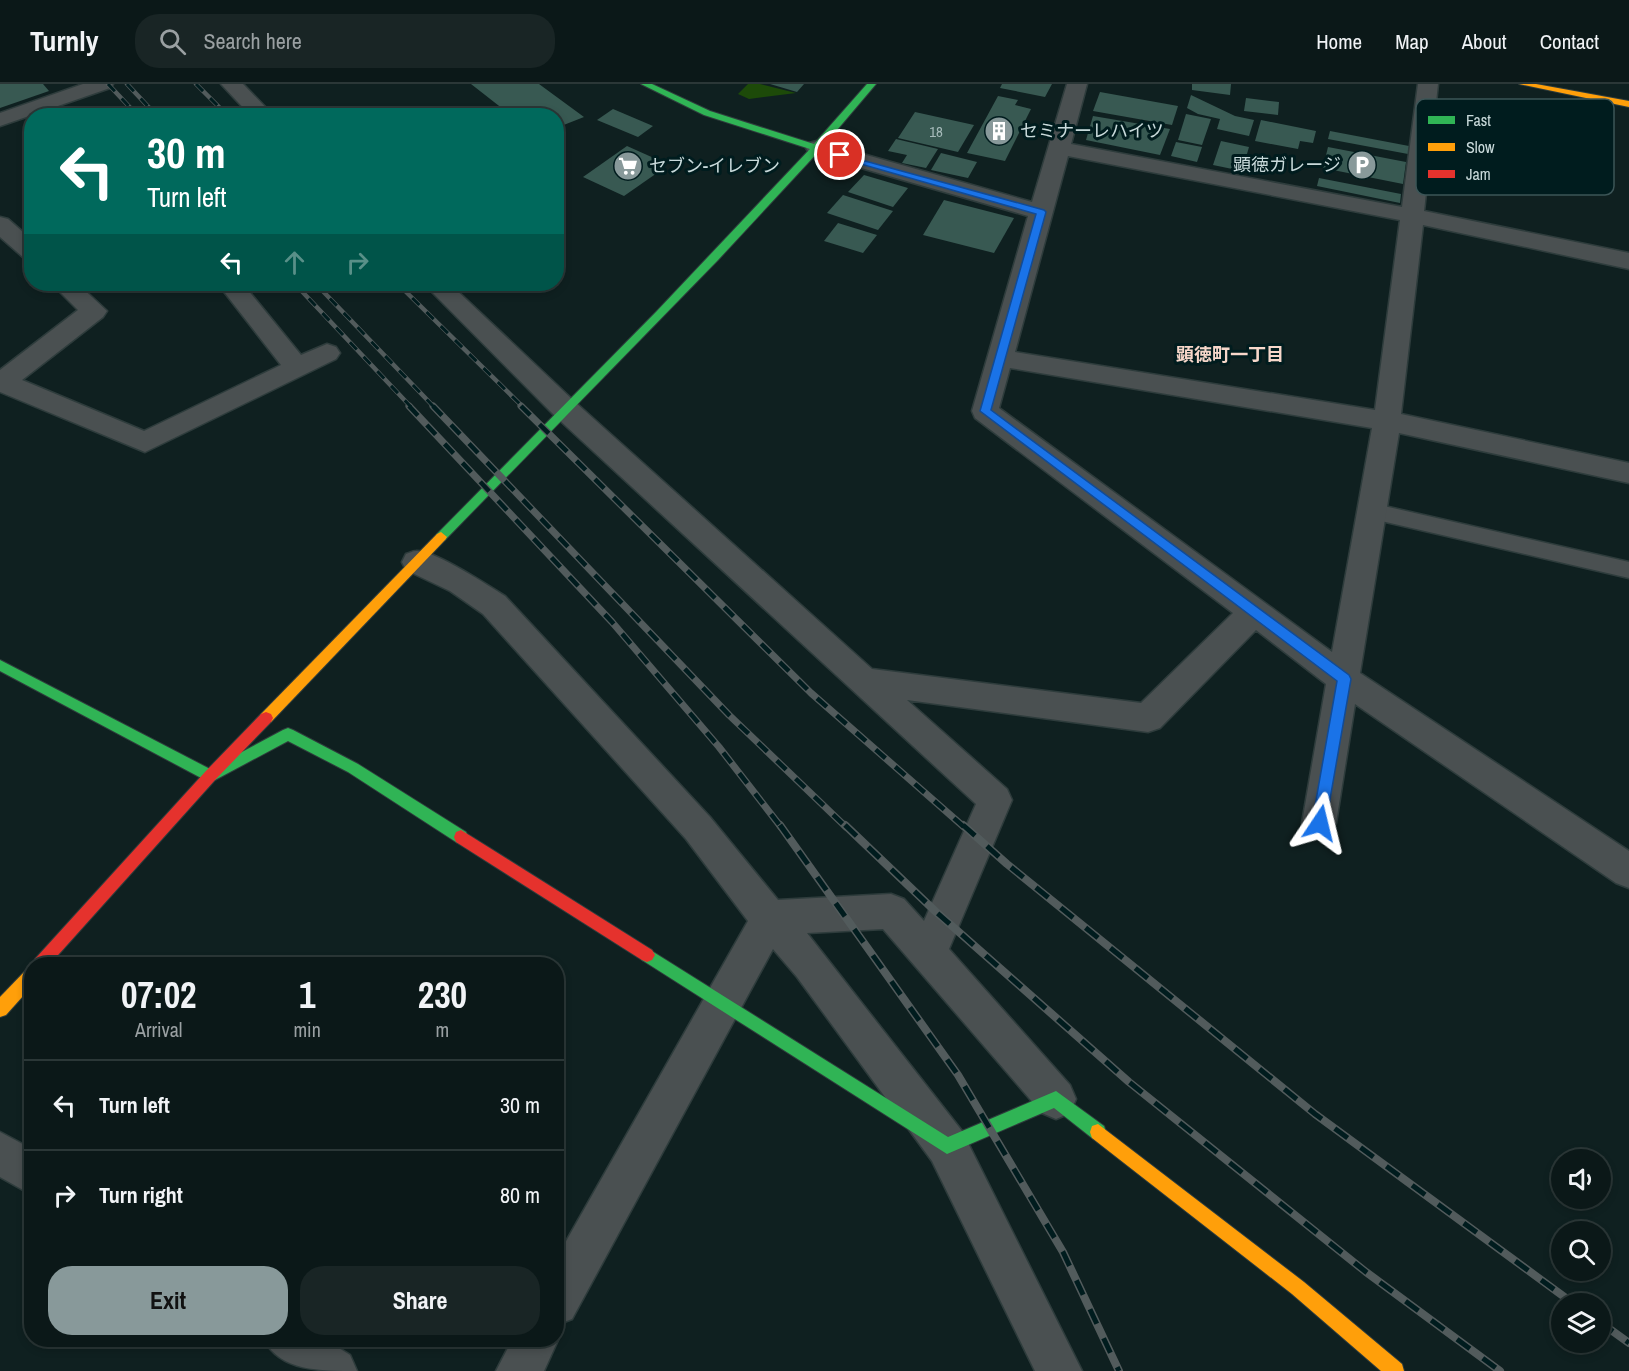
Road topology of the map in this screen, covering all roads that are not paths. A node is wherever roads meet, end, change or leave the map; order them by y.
1 (103, 84) edge
2 (231, 84) edge
3 (645, 84) edge
4 (872, 84) edge
5 (1077, 84) edge
6 (1428, 84) edge
7 (1523, 84) edge
8 (70, 96) edge
9 (1426, 99) edge
10 (1602, 99) edge
11 (1614, 101) edge
12 (1629, 104) edge
13 (35, 108) edge
14 (256, 108) edge
15 (24, 112) edge
16 (0, 120) edge
17 (817, 148) junction
18 (1059, 148) junction
19 (1416, 190) edge
20 (1041, 212) junction
21 (1413, 216) junction
22 (0, 224) edge
23 (24, 246) edge
24 (1629, 261) edge
25 (72, 291) edge
26 (236, 291) edge
27 (443, 291) edge
28 (327, 353) dead end
29 (1000, 358) junction
30 (297, 367) junction
31 (0, 382) edge
32 (565, 409) junction
33 (1387, 421) junction
34 (1629, 473) edge
35 (1371, 511) junction
36 (417, 562) junction
37 (1629, 570) edge
38 (1254, 612) junction
39 (0, 665) edge
40 (1344, 679) junction
41 (865, 681) junction
42 (210, 776) junction
43 (1320, 823) dead end
44 (1629, 871) edge
45 (770, 918) junction
46 (928, 953) junction
47 (46, 957) edge
48 (24, 983) edge
49 (723, 1004) junction
50 (0, 1009) edge
51 (1056, 1099) junction
52 (946, 1146) junction
53 (0, 1153) edge
54 (24, 1169) edge
55 (564, 1289) edge
56 (297, 1347) edge
57 (532, 1347) edge
58 (334, 1371) edge
59 (519, 1371) edge
60 (1059, 1371) edge
61 (1395, 1371) edge

1 - 8 street
2 - 14 street
3 - 17 main road
4 - 17 main road
5 - 18 street
6 - 9 street
7 - 10 main road
8 - 13 street
11 - 12 main road
15 - 16 street
17 - 20 street
17 - 32 main road
18 - 20 street
18 - 21 street
19 - 21 street
20 - 29 street
21 - 24 street
21 - 33 street
22 - 23 street
25 - 31 street
26 - 30 street
27 - 32 street
28 - 30 street
29 - 33 street
29 - 38 street
30 - 31 street
32 - 36 main road
32 - 41 street
33 - 34 street
33 - 35 street
35 - 37 lane
35 - 40 street
36 - 42 main road
36 - 45 street
38 - 40 street
38 - 41 street
39 - 42 main road
40 - 43 street
40 - 44 street
41 - 46 street
42 - 47 main road
42 - 49 main road
45 - 46 street
45 - 49 street
45 - 52 street
46 - 51 street
48 - 50 main road
49 - 52 main road
49 - 55 street
51 - 52 main road
51 - 61 main road
52 - 60 street
53 - 54 street
56 - 58 street
57 - 59 street

